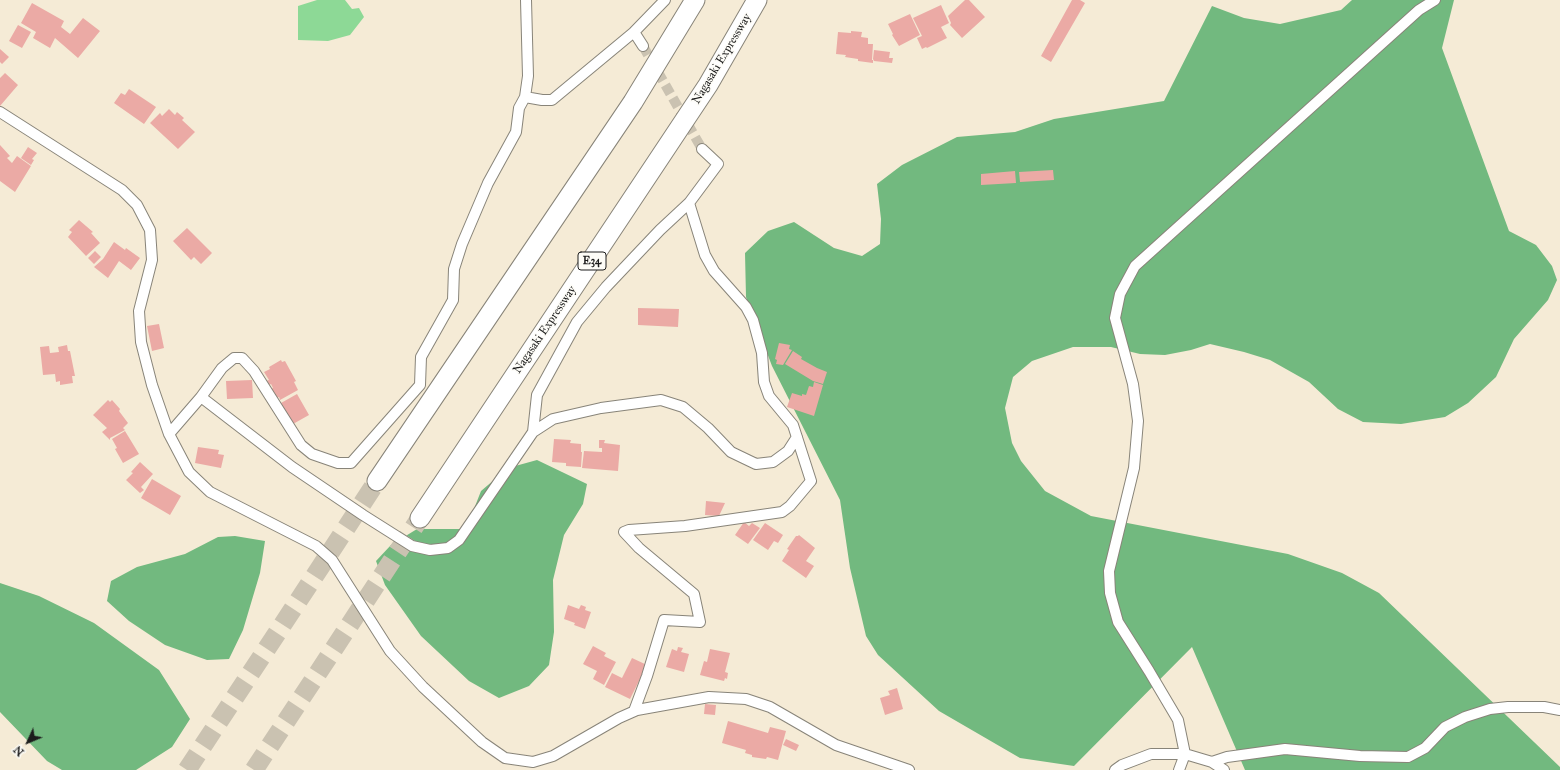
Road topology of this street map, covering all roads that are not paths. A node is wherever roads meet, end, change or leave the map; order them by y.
1 (526, 0) edge
2 (665, 0) edge
3 (695, 0) edge
4 (758, 0) edge
5 (1435, 0) edge
6 (634, 32) junction
7 (643, 46) tunnel mouth
8 (525, 97) junction
9 (0, 112) edge
10 (702, 149) tunnel mouth
11 (689, 203) junction
12 (201, 397) junction
13 (533, 432) junction
14 (169, 434) junction
15 (797, 437) junction
16 (377, 481) tunnel mouth
17 (420, 518) tunnel mouth
18 (1560, 710) edge
19 (634, 711) junction
20 (1185, 754) junction
21 (1212, 762) junction
22 (909, 770) edge
23 (1115, 770) edge
24 (1179, 770) edge
25 (1224, 770) edge

1 - 8 street
2 - 6 street
3 - 16 highway
4 - 17 highway, Nagasaki Expressway / E34
5 - 20 street
6 - 7 street
6 - 8 street
8 - 12 street
9 - 14 street
10 - 11 street
11 - 13 street
11 - 15 street
12 - 13 street
12 - 14 street
13 - 15 street
14 - 19 street
15 - 19 street
18 - 21 street
19 - 22 street
20 - 21 street
20 - 23 street
20 - 24 street
21 - 25 street

